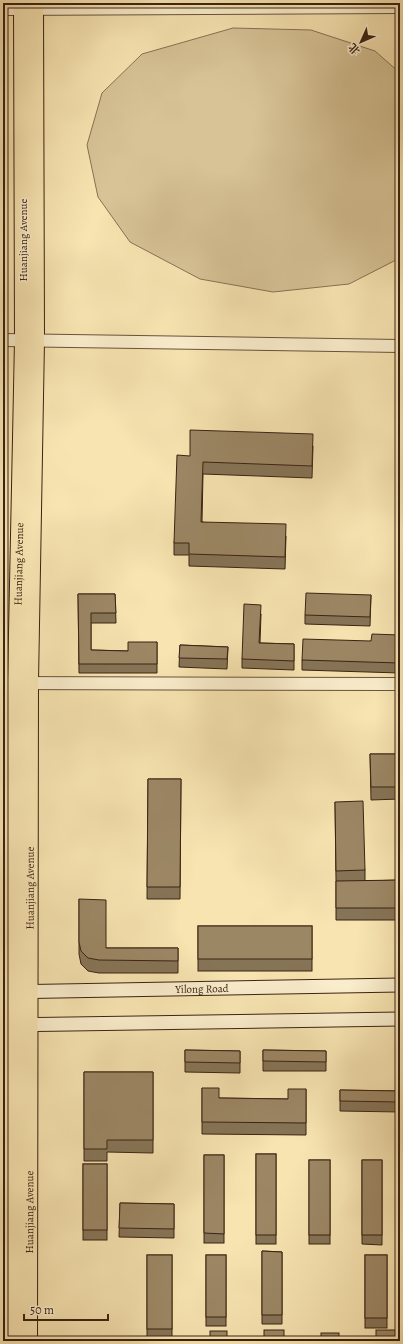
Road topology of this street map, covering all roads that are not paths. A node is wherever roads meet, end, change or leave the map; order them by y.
1 (29, 6) edge
2 (400, 7) edge
3 (3, 9) edge
4 (3, 340) edge
5 (30, 340) junction
6 (400, 346) edge
7 (16, 682) edge
8 (400, 684) edge
9 (400, 985) edge
10 (17, 992) edge
11 (400, 1019) edge
12 (16, 1024) edge
13 (9, 1274) edge
14 (16, 1341) edge
15 (29, 1341) edge

1 - 2 street
1 - 3 street
1 - 5 highway, Huanjiang Avenue
4 - 5 street
5 - 6 street
5 - 7 highway, Huanjiang Avenue
7 - 8 street
7 - 10 highway, Huanjiang Avenue
9 - 10 main road, Yilong Road
10 - 12 highway, Huanjiang Avenue
11 - 12 main road
12 - 13 highway, Huanjiang Avenue
12 - 15 highway, Huanjiang Avenue
13 - 14 highway, Huanjiang Avenue

